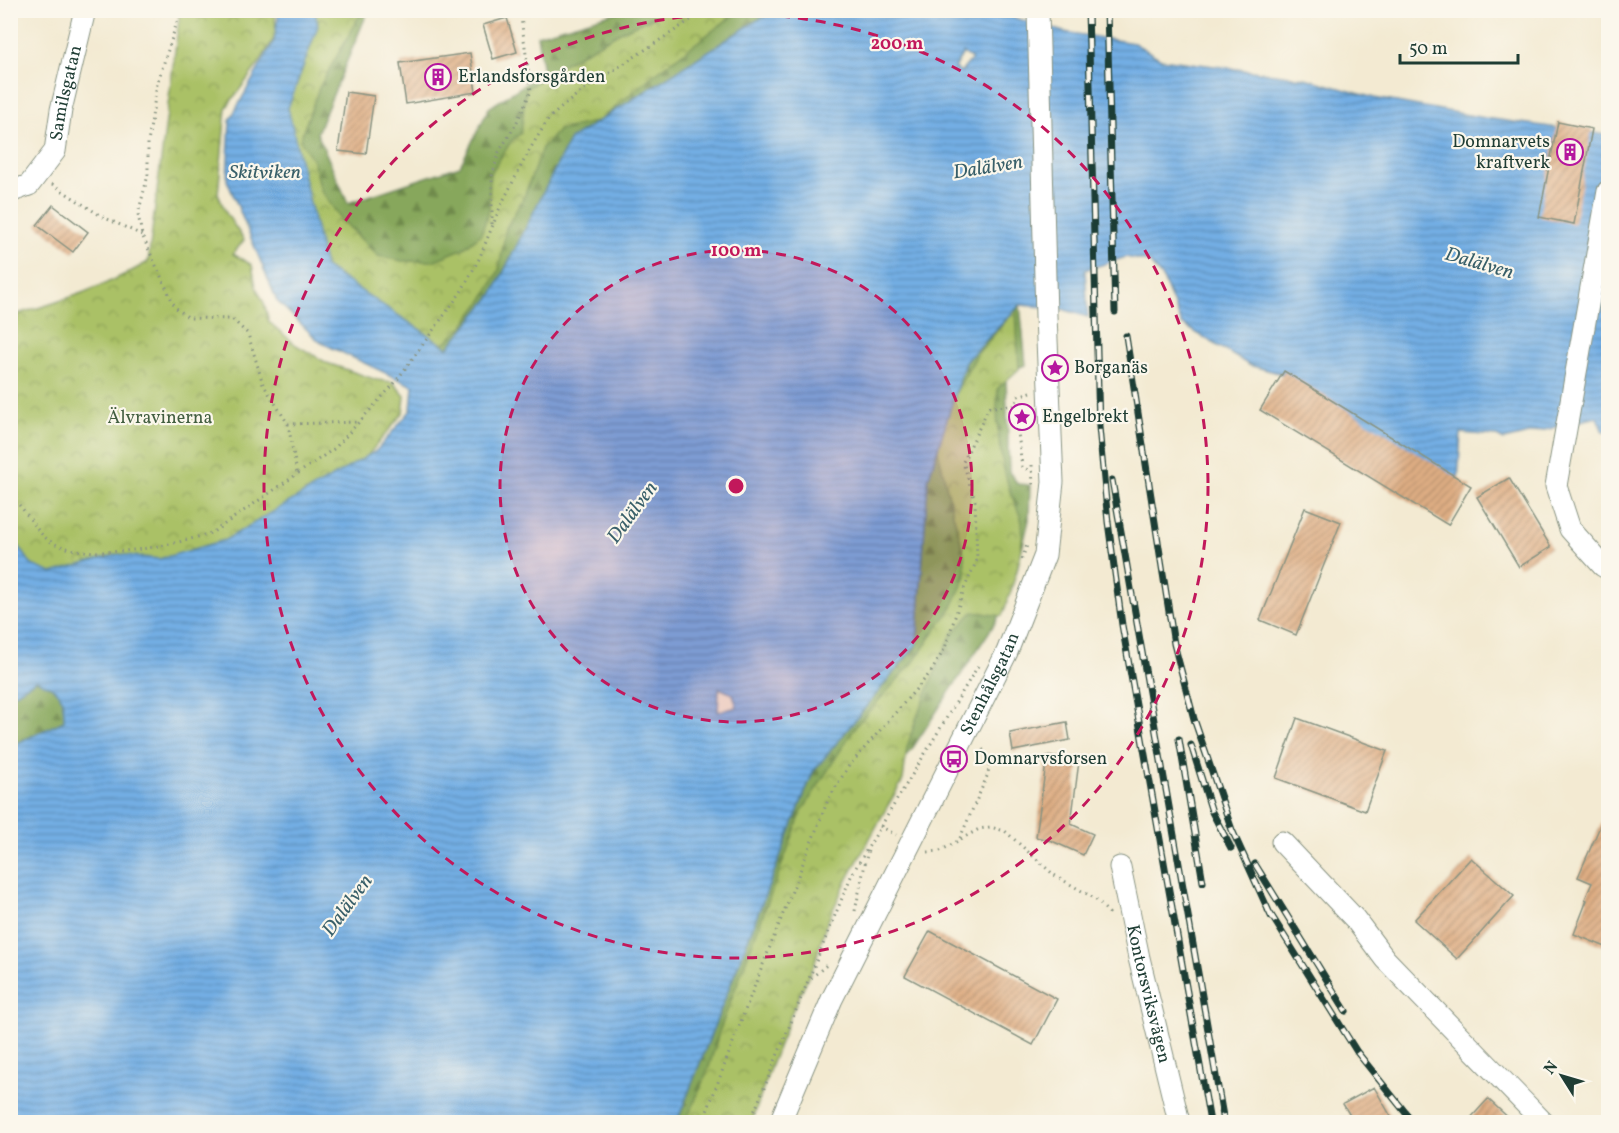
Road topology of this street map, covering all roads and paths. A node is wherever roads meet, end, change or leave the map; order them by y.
1 (85, 10) edge
2 (181, 10) edge
3 (520, 10) edge
4 (706, 10) edge
5 (1038, 10) edge
6 (37, 174) junction
7 (1608, 191) edge
8 (10, 192) edge
9 (492, 226) junction
10 (142, 235) junction
11 (1033, 392) dead end
12 (1015, 406) junction
13 (358, 422) junction
14 (288, 424) junction
15 (1032, 460) dead end
16 (1032, 472) junction
17 (297, 474) junction
18 (1033, 491) dead end
19 (10, 497) edge
20 (1028, 542) dead end
21 (1021, 563) dead end
22 (1608, 569) edge
23 (983, 658) dead end
24 (976, 754) dead end
25 (880, 826) junction
26 (896, 835) dead end
27 (959, 840) junction
28 (1282, 842) dead end
29 (869, 845) junction
30 (928, 852) dead end
31 (1120, 867) dead end
32 (853, 916) dead end
33 (1116, 920) dead end
34 (831, 961) dead end
35 (810, 979) junction
36 (703, 1122) edge
37 (750, 1122) edge
38 (780, 1122) edge
39 (1179, 1122) edge
40 (1543, 1122) edge

1 - 6 street, Samilsgatan
2 - 10 path
3 - 9 path
4 - 9 path
5 - 38 street, Stenhålsgatan
6 - 8 street, Samilsgatan
6 - 10 path
7 - 22 street
9 - 13 path
10 - 14 path
11 - 12 path
12 - 16 path
12 - 36 path
13 - 14 path
13 - 17 path
14 - 17 path
15 - 16 path
16 - 18 path
17 - 19 path
20 - 21 path
23 - 25 path
24 - 27 path
25 - 26 path
25 - 29 path
27 - 30 path
27 - 33 path
28 - 40 street
29 - 32 path
29 - 35 path
31 - 39 street, Kontorsviksvägen
34 - 35 path
35 - 37 path

